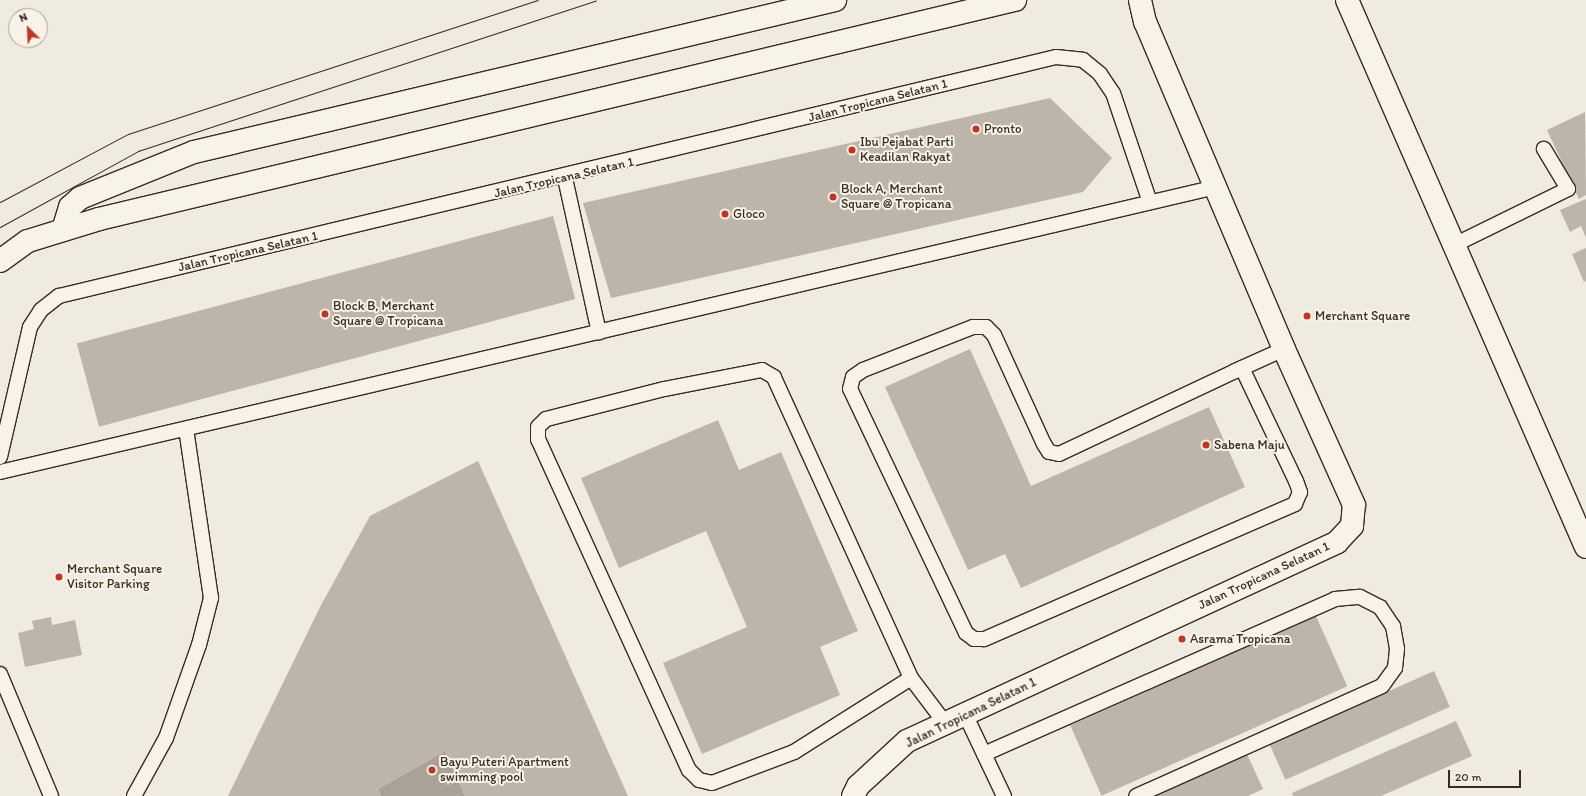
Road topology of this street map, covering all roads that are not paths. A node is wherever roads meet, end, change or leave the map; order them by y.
1 (835, 0) edge
2 (1015, 0) edge
3 (1123, 0) edge
4 (1140, 0) edge
5 (1347, 0) edge
6 (1145, 22) junction
7 (1544, 150) dead end
8 (565, 178) junction
9 (1216, 187) junction
10 (1150, 202) junction
11 (63, 230) junction
12 (1454, 245) junction
13 (0, 261) edge
14 (599, 332) junction
15 (1284, 349) junction
16 (1242, 368) junction
17 (186, 429) junction
18 (0, 457) edge
19 (0, 472) edge
20 (1586, 547) edge
21 (0, 674) edge
22 (911, 678) junction
23 (955, 718) junction
24 (984, 754) junction
25 (49, 793) edge
26 (134, 796) edge
27 (853, 796) edge
28 (1004, 796) edge
29 (1136, 796) edge

1 - 11 street
2 - 11 street
3 - 6 street
4 - 6 street
5 - 12 street
6 - 9 street, Jalan Tropicana Selatan 1
7 - 12 lane
8 - 10 lane, Jalan Tropicana Selatan 1
8 - 14 lane
8 - 18 lane, Jalan Tropicana Selatan 1
9 - 10 lane
9 - 15 street, Jalan Tropicana Selatan 1
10 - 14 lane
11 - 13 street
12 - 20 street
14 - 17 lane
15 - 16 lane
15 - 23 street, Jalan Tropicana Selatan 1
16 - 16 lane
17 - 19 lane
17 - 26 lane
21 - 25 lane
22 - 22 lane
22 - 23 lane
23 - 24 lane
23 - 27 street, Jalan Tropicana Selatan 1
24 - 28 lane
24 - 29 lane

